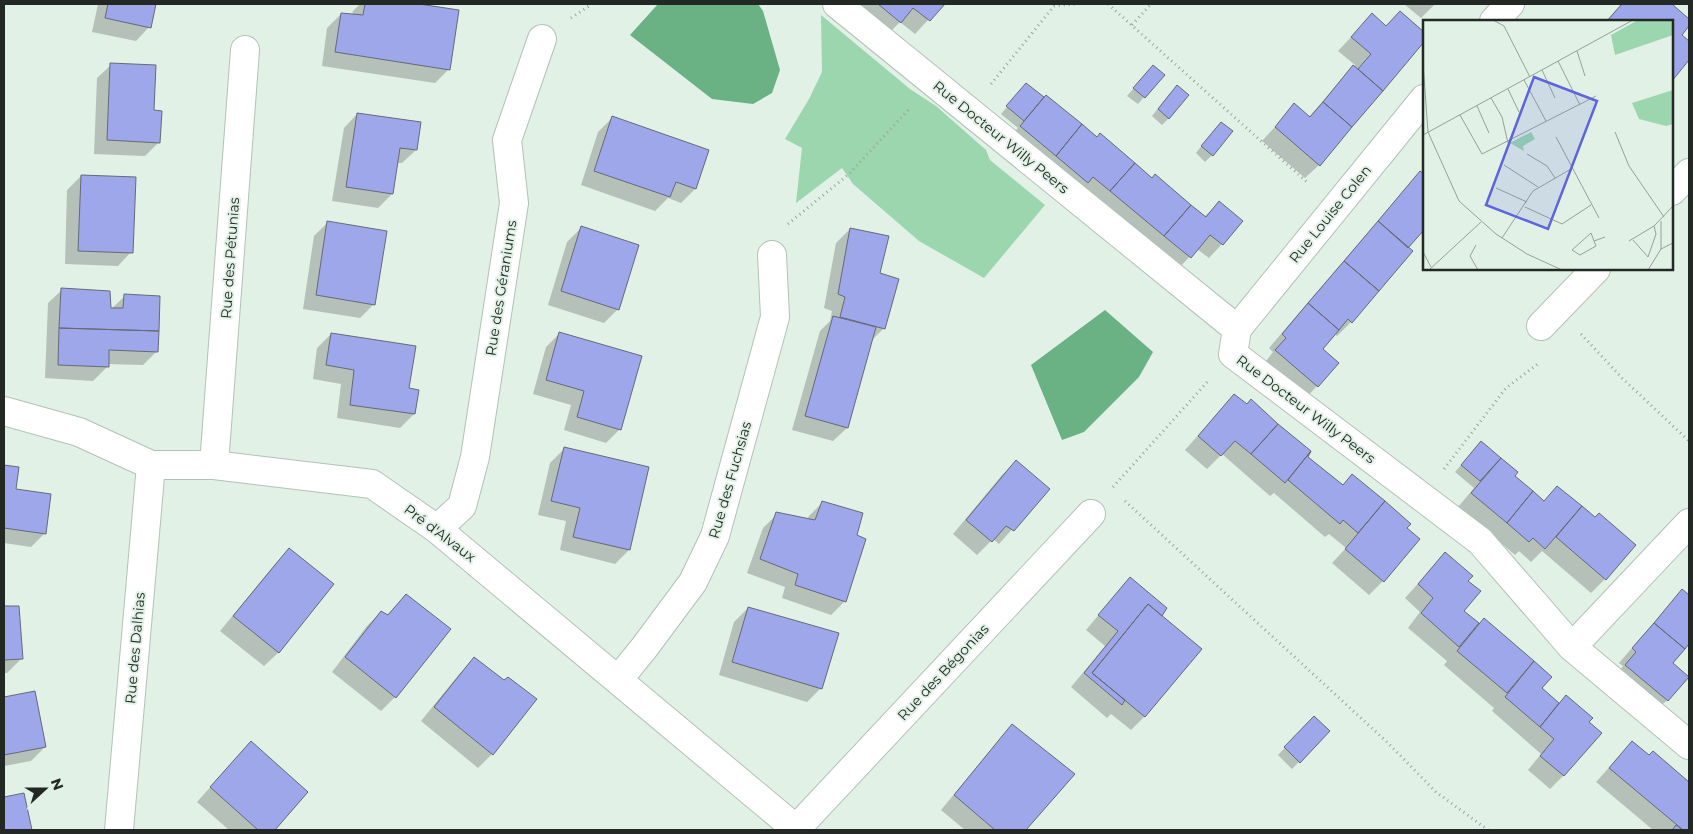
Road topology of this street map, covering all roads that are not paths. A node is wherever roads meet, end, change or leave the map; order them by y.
1 (837, 4) edge
2 (1510, 4) edge
3 (1495, 20) edge
4 (542, 39) dead end
5 (245, 50) dead end
6 (1423, 101) edge
7 (1689, 172) edge
8 (1673, 190) edge
9 (772, 255) road end
10 (1595, 270) edge
11 (1541, 326) dead end
12 (1235, 341) junction
13 (4, 411) edge
14 (151, 465) junction
15 (214, 465) junction
16 (1091, 514) road end
17 (1689, 523) edge
18 (438, 529) junction
19 (1572, 647) junction
20 (618, 680) junction
21 (1689, 745) edge
22 (120, 830) edge
23 (796, 830) edge

1 - 12 street, Rue Docteur Willy Peers
2 - 3 street
4 - 18 street, Rue des Géraniums
5 - 15 street, Rue des Pétunias
6 - 12 street, Rue Louise Colen
7 - 8 street
9 - 20 street, Rue des Fuchsias
10 - 11 street
12 - 19 street, Rue Docteur Willy Peers
13 - 14 street, Pré d'Alvaux
14 - 15 street, Pré d'Alvaux
14 - 22 street, Rue des Dalhias
15 - 18 street, Pré d'Alvaux
16 - 23 street, Rue des Bégonias
17 - 19 street
18 - 20 street, Pré d'Alvaux
19 - 21 street, Rue Docteur Willy Peers
20 - 23 street, Pré d'Alvaux

